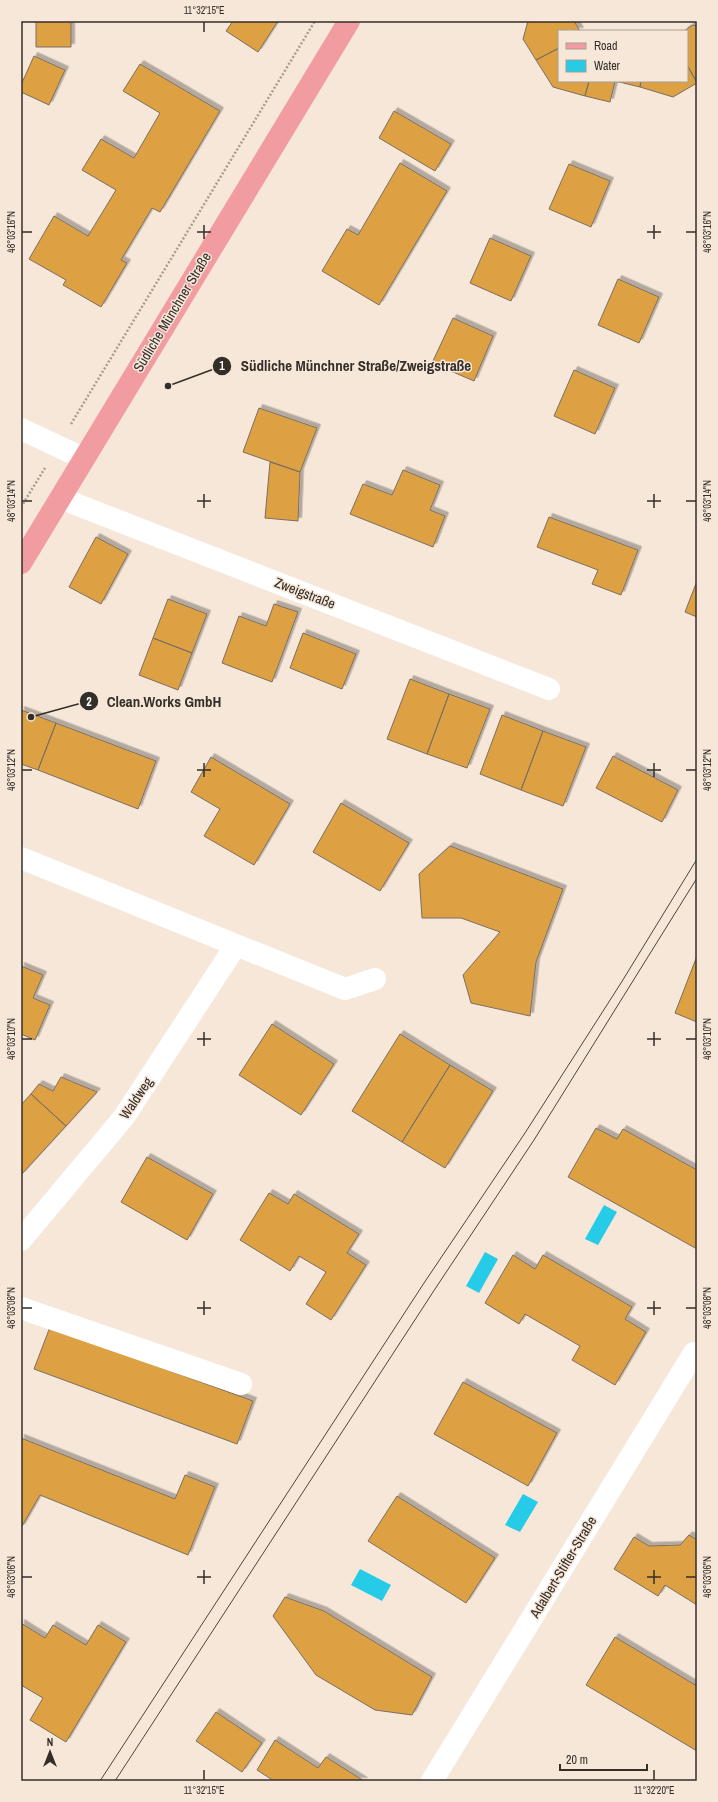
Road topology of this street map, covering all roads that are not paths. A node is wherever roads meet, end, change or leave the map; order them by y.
1 (349, 21) edge
2 (21, 430) edge
3 (83, 458) junction
4 (60, 498) junction
5 (21, 563) edge
6 (549, 689) dead end
7 (21, 858) edge
8 (236, 945) junction
9 (375, 980) dead end
10 (21, 1240) edge
11 (21, 1308) edge
12 (694, 1353) dead end
13 (241, 1384) dead end
14 (432, 1781) edge

1 - 3 main road, Südliche Münchner Straße
2 - 3 street
3 - 4 main road, Südliche Münchner Straße
4 - 5 main road, Südliche Münchner Straße
4 - 6 street, Zweigstraße
7 - 8 street
8 - 9 street
8 - 10 street, Waldweg
11 - 13 street
12 - 14 street, Adalbert-Stifter-Straße

